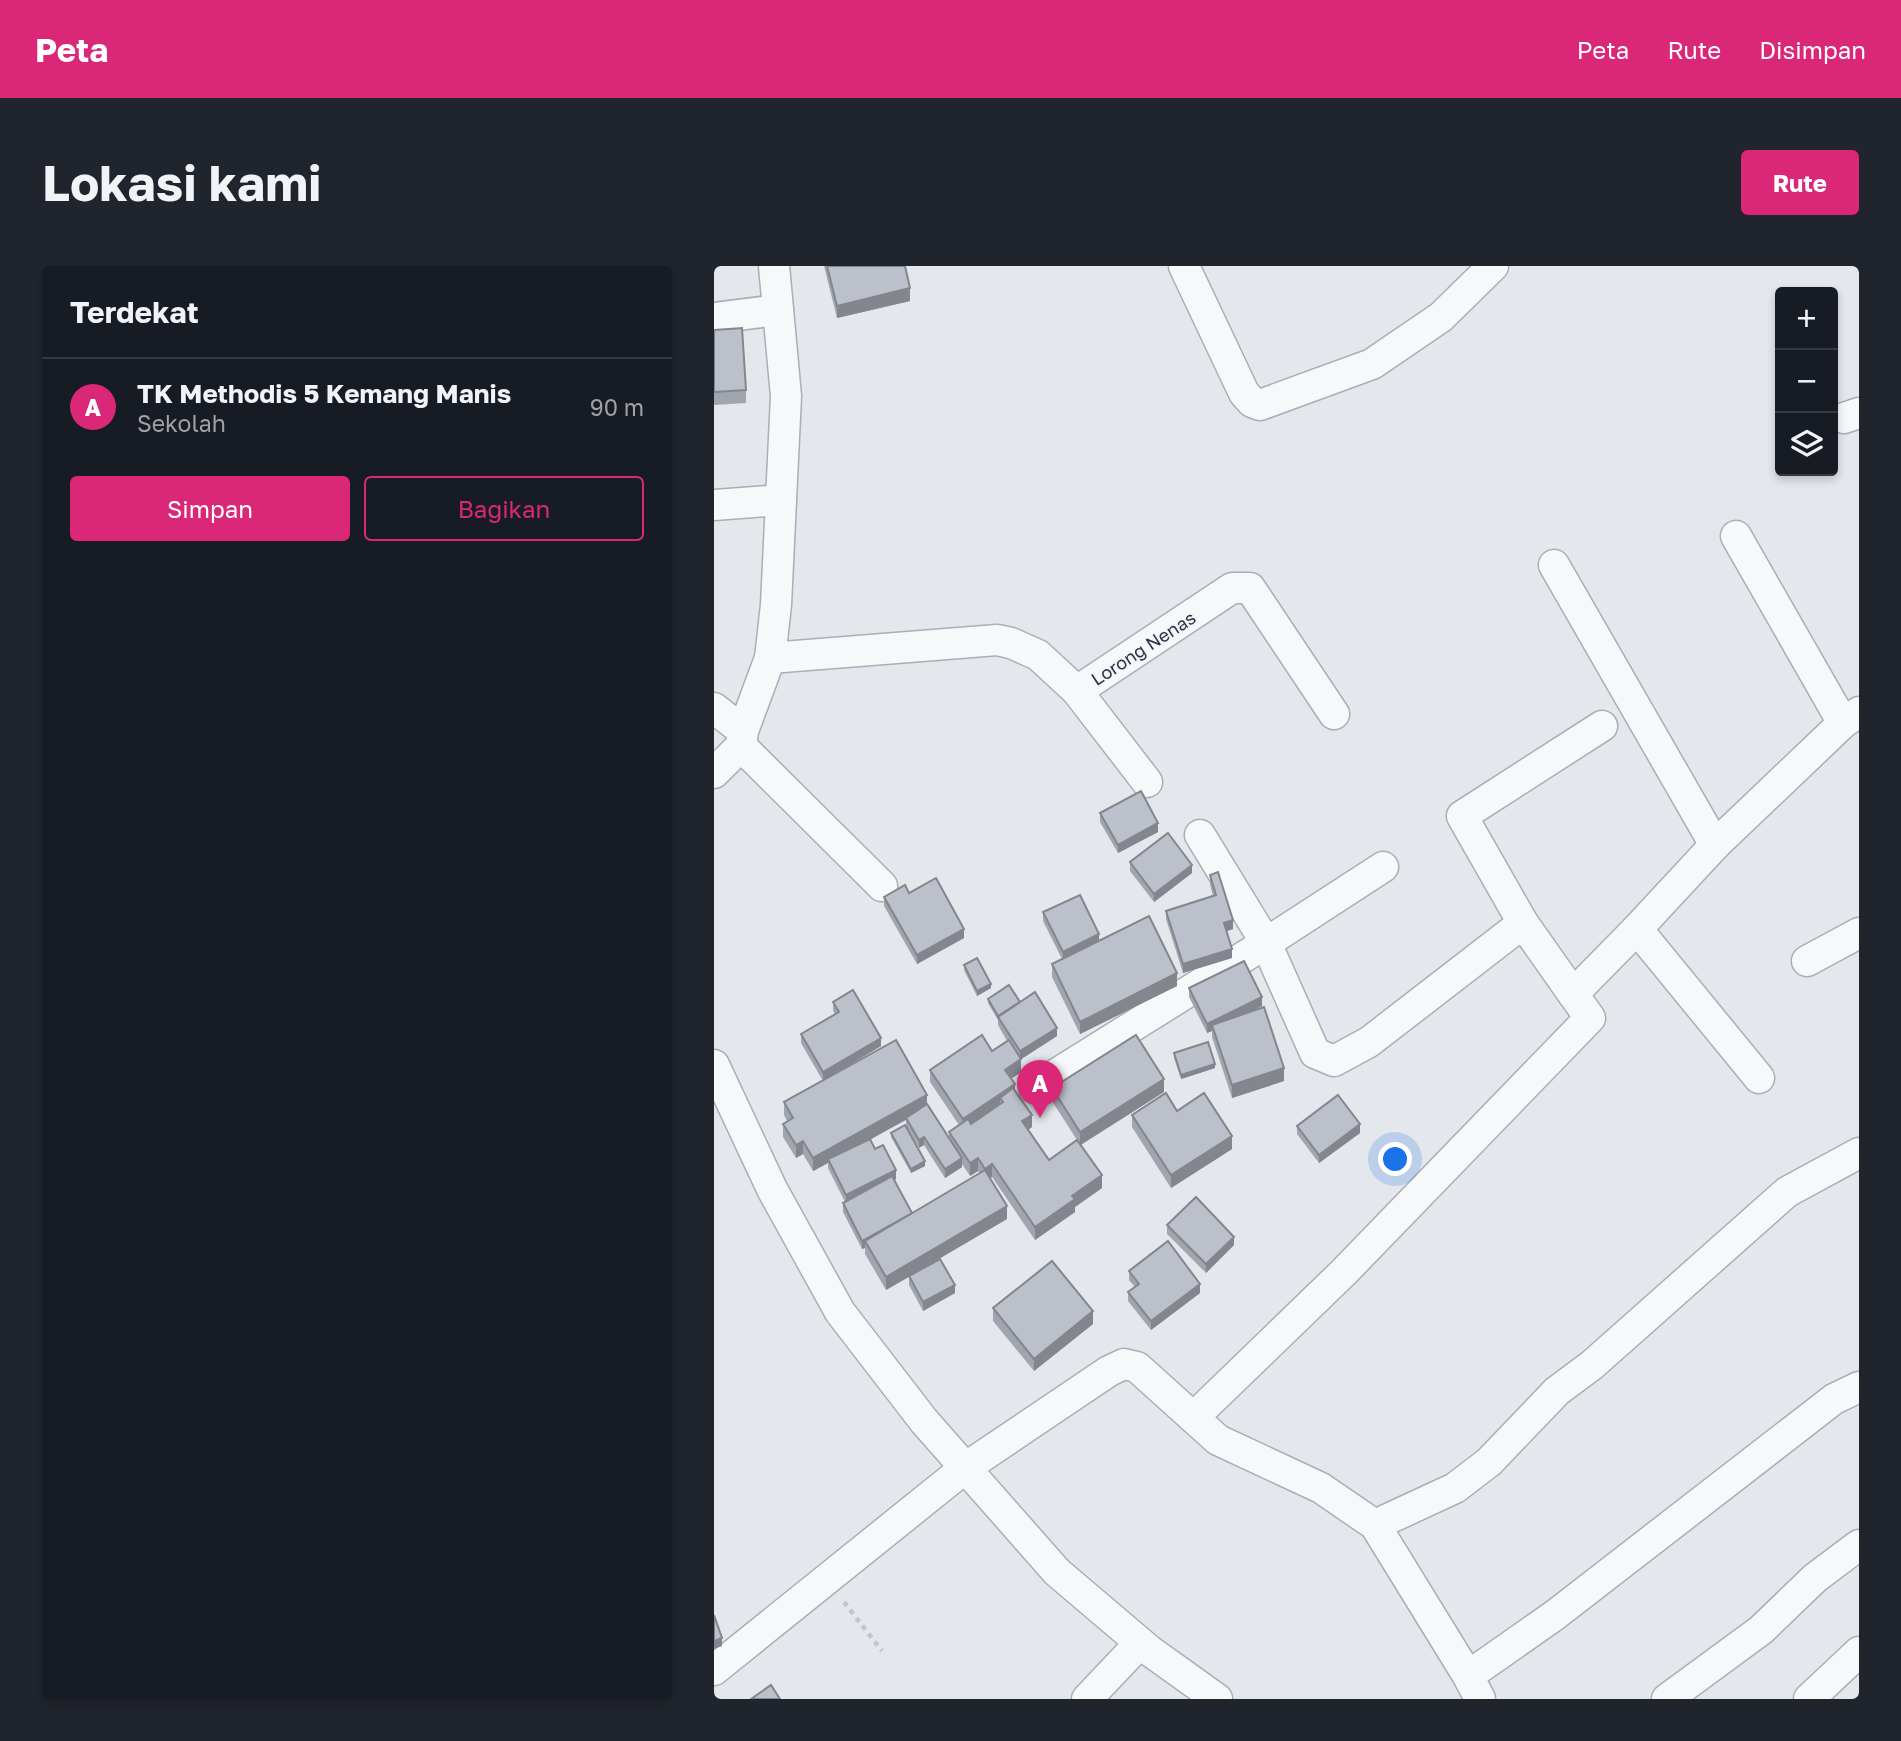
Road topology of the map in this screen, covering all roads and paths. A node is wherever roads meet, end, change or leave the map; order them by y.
1 (774, 266) edge
2 (1184, 266) edge
3 (1493, 266) edge
4 (778, 310) junction
5 (714, 318) edge
6 (781, 500) junction
7 (714, 505) edge
8 (1736, 536) dead end
9 (1554, 565) dead end
10 (770, 658) junction
11 (1077, 691) junction
12 (714, 708) edge
13 (1334, 714) dead end
14 (1851, 717) edge
15 (1602, 726) dead end
16 (742, 739) junction
17 (714, 774) edge
18 (1147, 782) dead end
19 (1200, 835) dead end
20 (1715, 845) junction
21 (1383, 867) dead end
22 (882, 886) dead end
23 (1522, 923) junction
24 (1637, 929) junction
25 (1859, 933) edge
26 (1266, 943) junction
27 (1807, 961) dead end
28 (1573, 994) junction
29 (714, 1065) edge
30 (1759, 1078) dead end
31 (1034, 1088) dead end
32 (1859, 1153) edge
33 (1859, 1387) edge
34 (1194, 1417) junction
35 (965, 1468) junction
36 (1374, 1525) junction
37 (1859, 1545) edge
38 (826, 1579) junction
39 (1140, 1643) junction
40 (882, 1651) dead end
41 (1859, 1652) edge
42 (714, 1670) edge
43 (1474, 1688) edge
44 (1087, 1699) edge
45 (1217, 1699) edge
46 (1667, 1699) edge
47 (1809, 1699) edge

1 - 4 street
2 - 3 street
4 - 5 street
4 - 6 street
6 - 7 street
6 - 10 street
8 - 14 street
9 - 20 street
10 - 11 street, Lorong Nenas
10 - 16 street
11 - 13 street, Lorong Nenas
11 - 18 street
12 - 16 street
14 - 20 street
15 - 23 street
16 - 17 street
16 - 22 street
19 - 26 street
20 - 24 street
21 - 26 street
23 - 26 street
23 - 28 street
24 - 28 street
24 - 30 street
25 - 27 street
26 - 31 street
28 - 34 street
29 - 35 street
32 - 36 street
33 - 43 street
34 - 35 street
34 - 36 street
35 - 38 street
35 - 39 street
36 - 43 street
37 - 46 street
38 - 40 path
38 - 42 street
39 - 44 street
39 - 45 street
41 - 47 street

